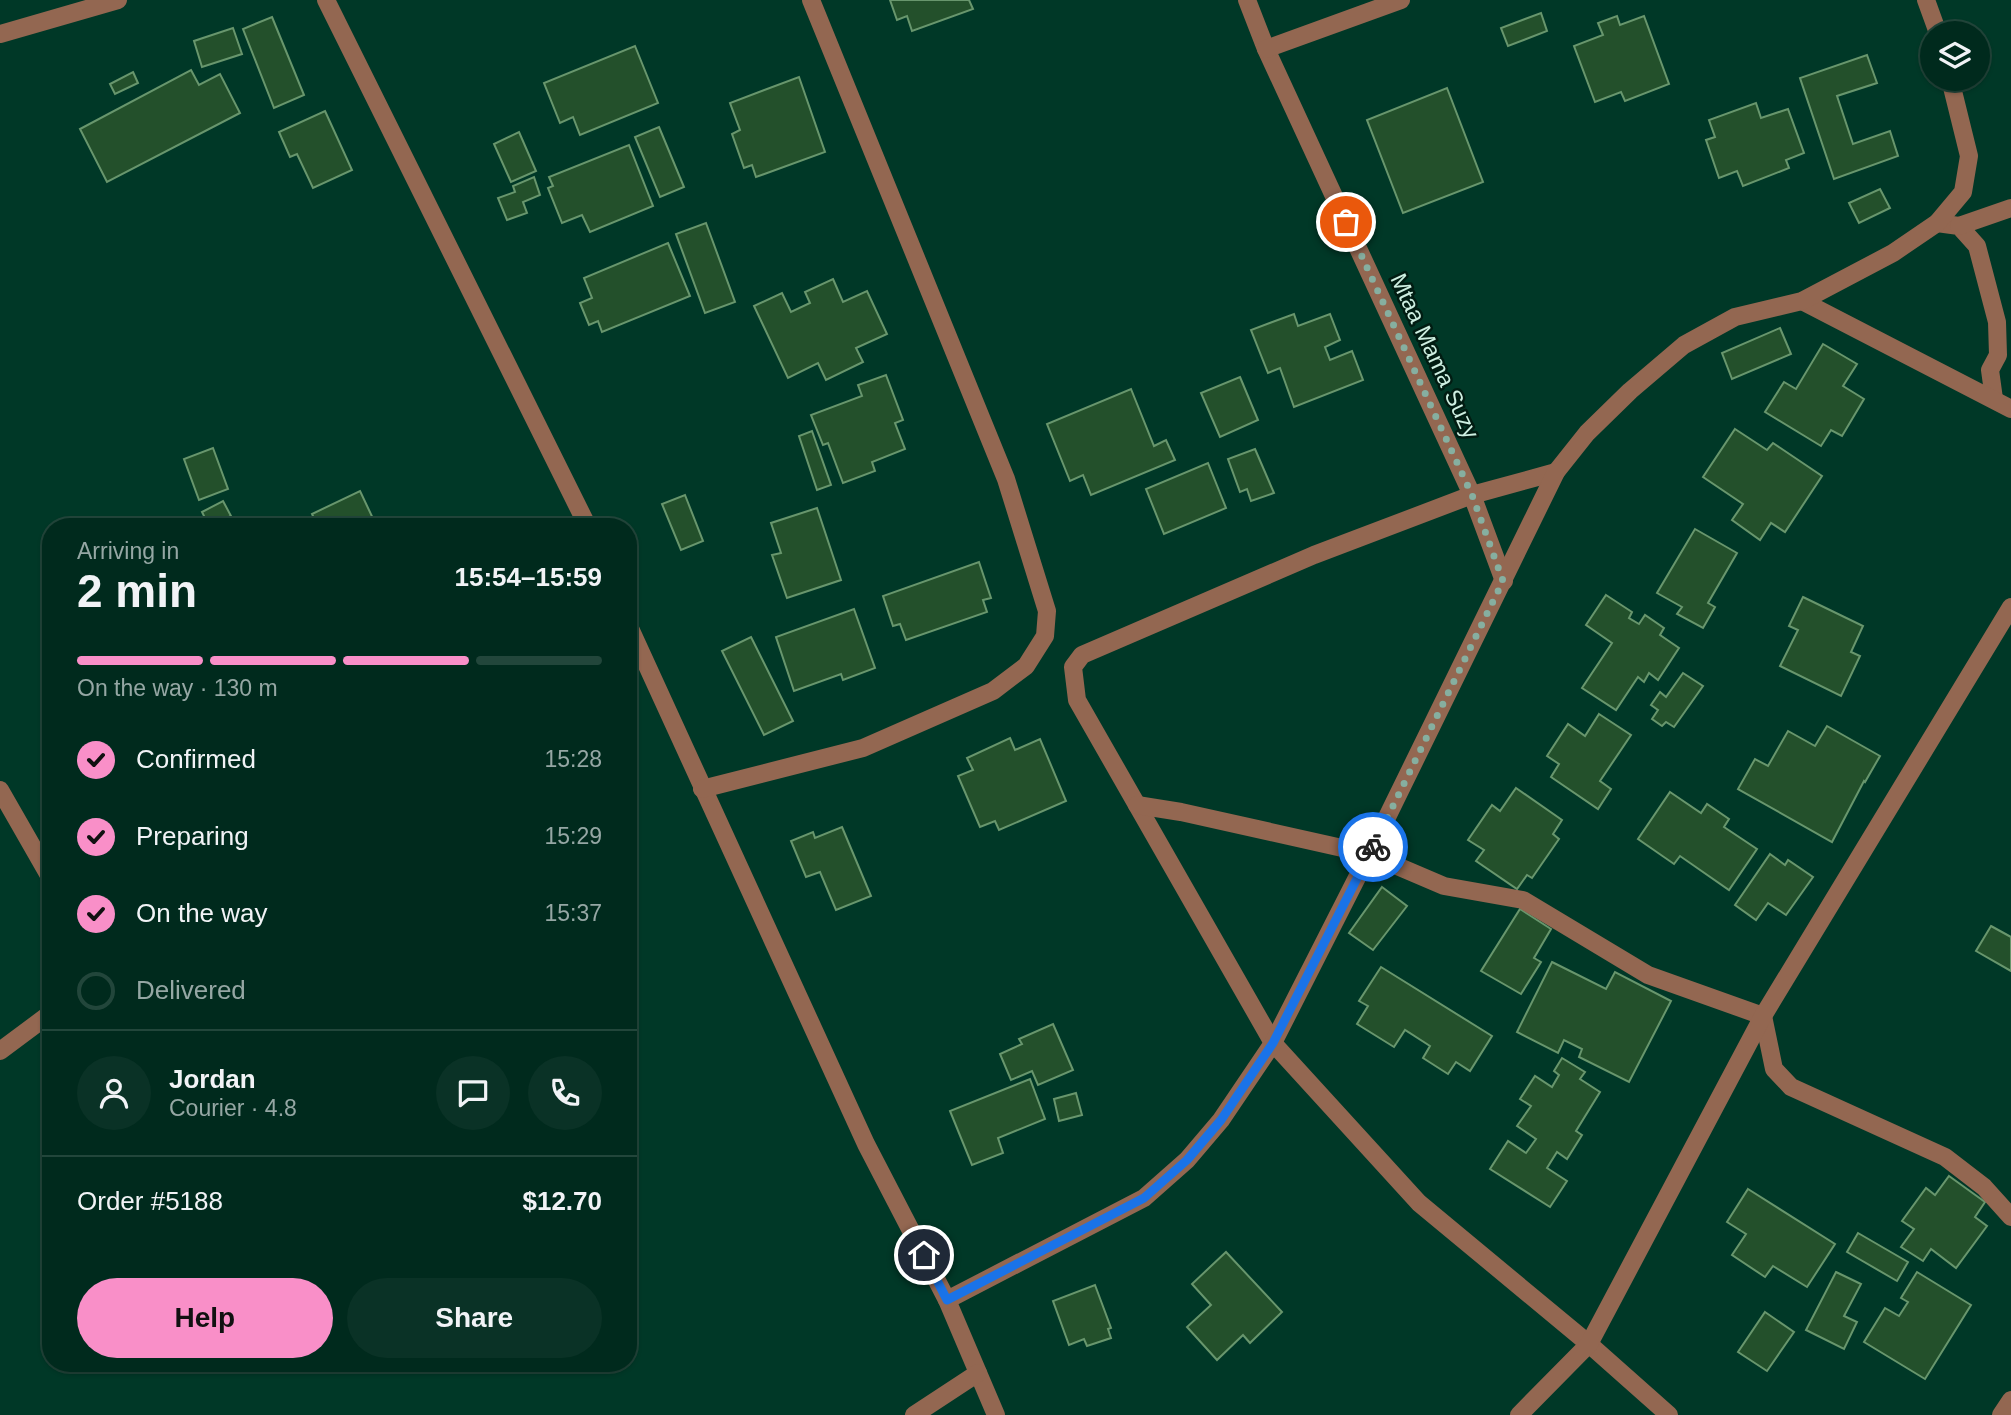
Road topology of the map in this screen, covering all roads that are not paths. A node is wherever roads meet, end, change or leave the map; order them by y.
1 (118, 0) edge
2 (326, 0) edge
3 (810, 0) edge
4 (1247, 0) edge
5 (1401, 0) edge
6 (1926, 0) edge
7 (1934, 21) edge
8 (0, 34) edge
9 (1266, 49) junction
10 (1953, 91) edge
11 (2011, 208) edge
12 (1937, 223) junction
13 (1959, 226) junction
14 (1802, 301) junction
15 (1994, 400) junction
16 (2011, 410) edge
17 (1556, 472) junction
18 (1472, 495) junction
19 (584, 518) edge
20 (1503, 581) junction
21 (2011, 607) edge
22 (637, 651) edge
23 (702, 789) junction
24 (0, 790) edge
25 (1137, 805) junction
26 (1369, 854) junction
27 (42, 863) edge
28 (1763, 1016) junction
29 (42, 1020) edge
30 (1273, 1043) junction
31 (0, 1052) edge
32 (2011, 1217) edge
33 (947, 1300) junction
34 (1589, 1344) junction
35 (978, 1373) junction
36 (2011, 1401) edge
37 (914, 1415) edge
38 (996, 1415) edge
39 (1519, 1415) edge
40 (1669, 1415) edge
41 (2001, 1415) edge

1 - 8 street
2 - 19 street
3 - 23 street
4 - 9 street, Mtaa Mama Suzy
5 - 9 street
6 - 7 street
9 - 18 street, Mtaa Mama Suzy
10 - 12 street
11 - 13 street
12 - 13 street
12 - 14 street
13 - 15 street
14 - 15 street
14 - 17 street
15 - 16 street
17 - 18 street
17 - 20 street
18 - 20 street, Mtaa Mama Suzy
18 - 25 street
20 - 26 street
21 - 28 street
22 - 23 street
23 - 33 street
24 - 27 street
25 - 26 street
25 - 30 street
26 - 28 street
26 - 30 street
28 - 32 street
28 - 34 street
29 - 31 street
30 - 33 street
30 - 34 street
33 - 35 street
34 - 39 street
34 - 40 street
35 - 37 street
35 - 38 street
36 - 41 street

